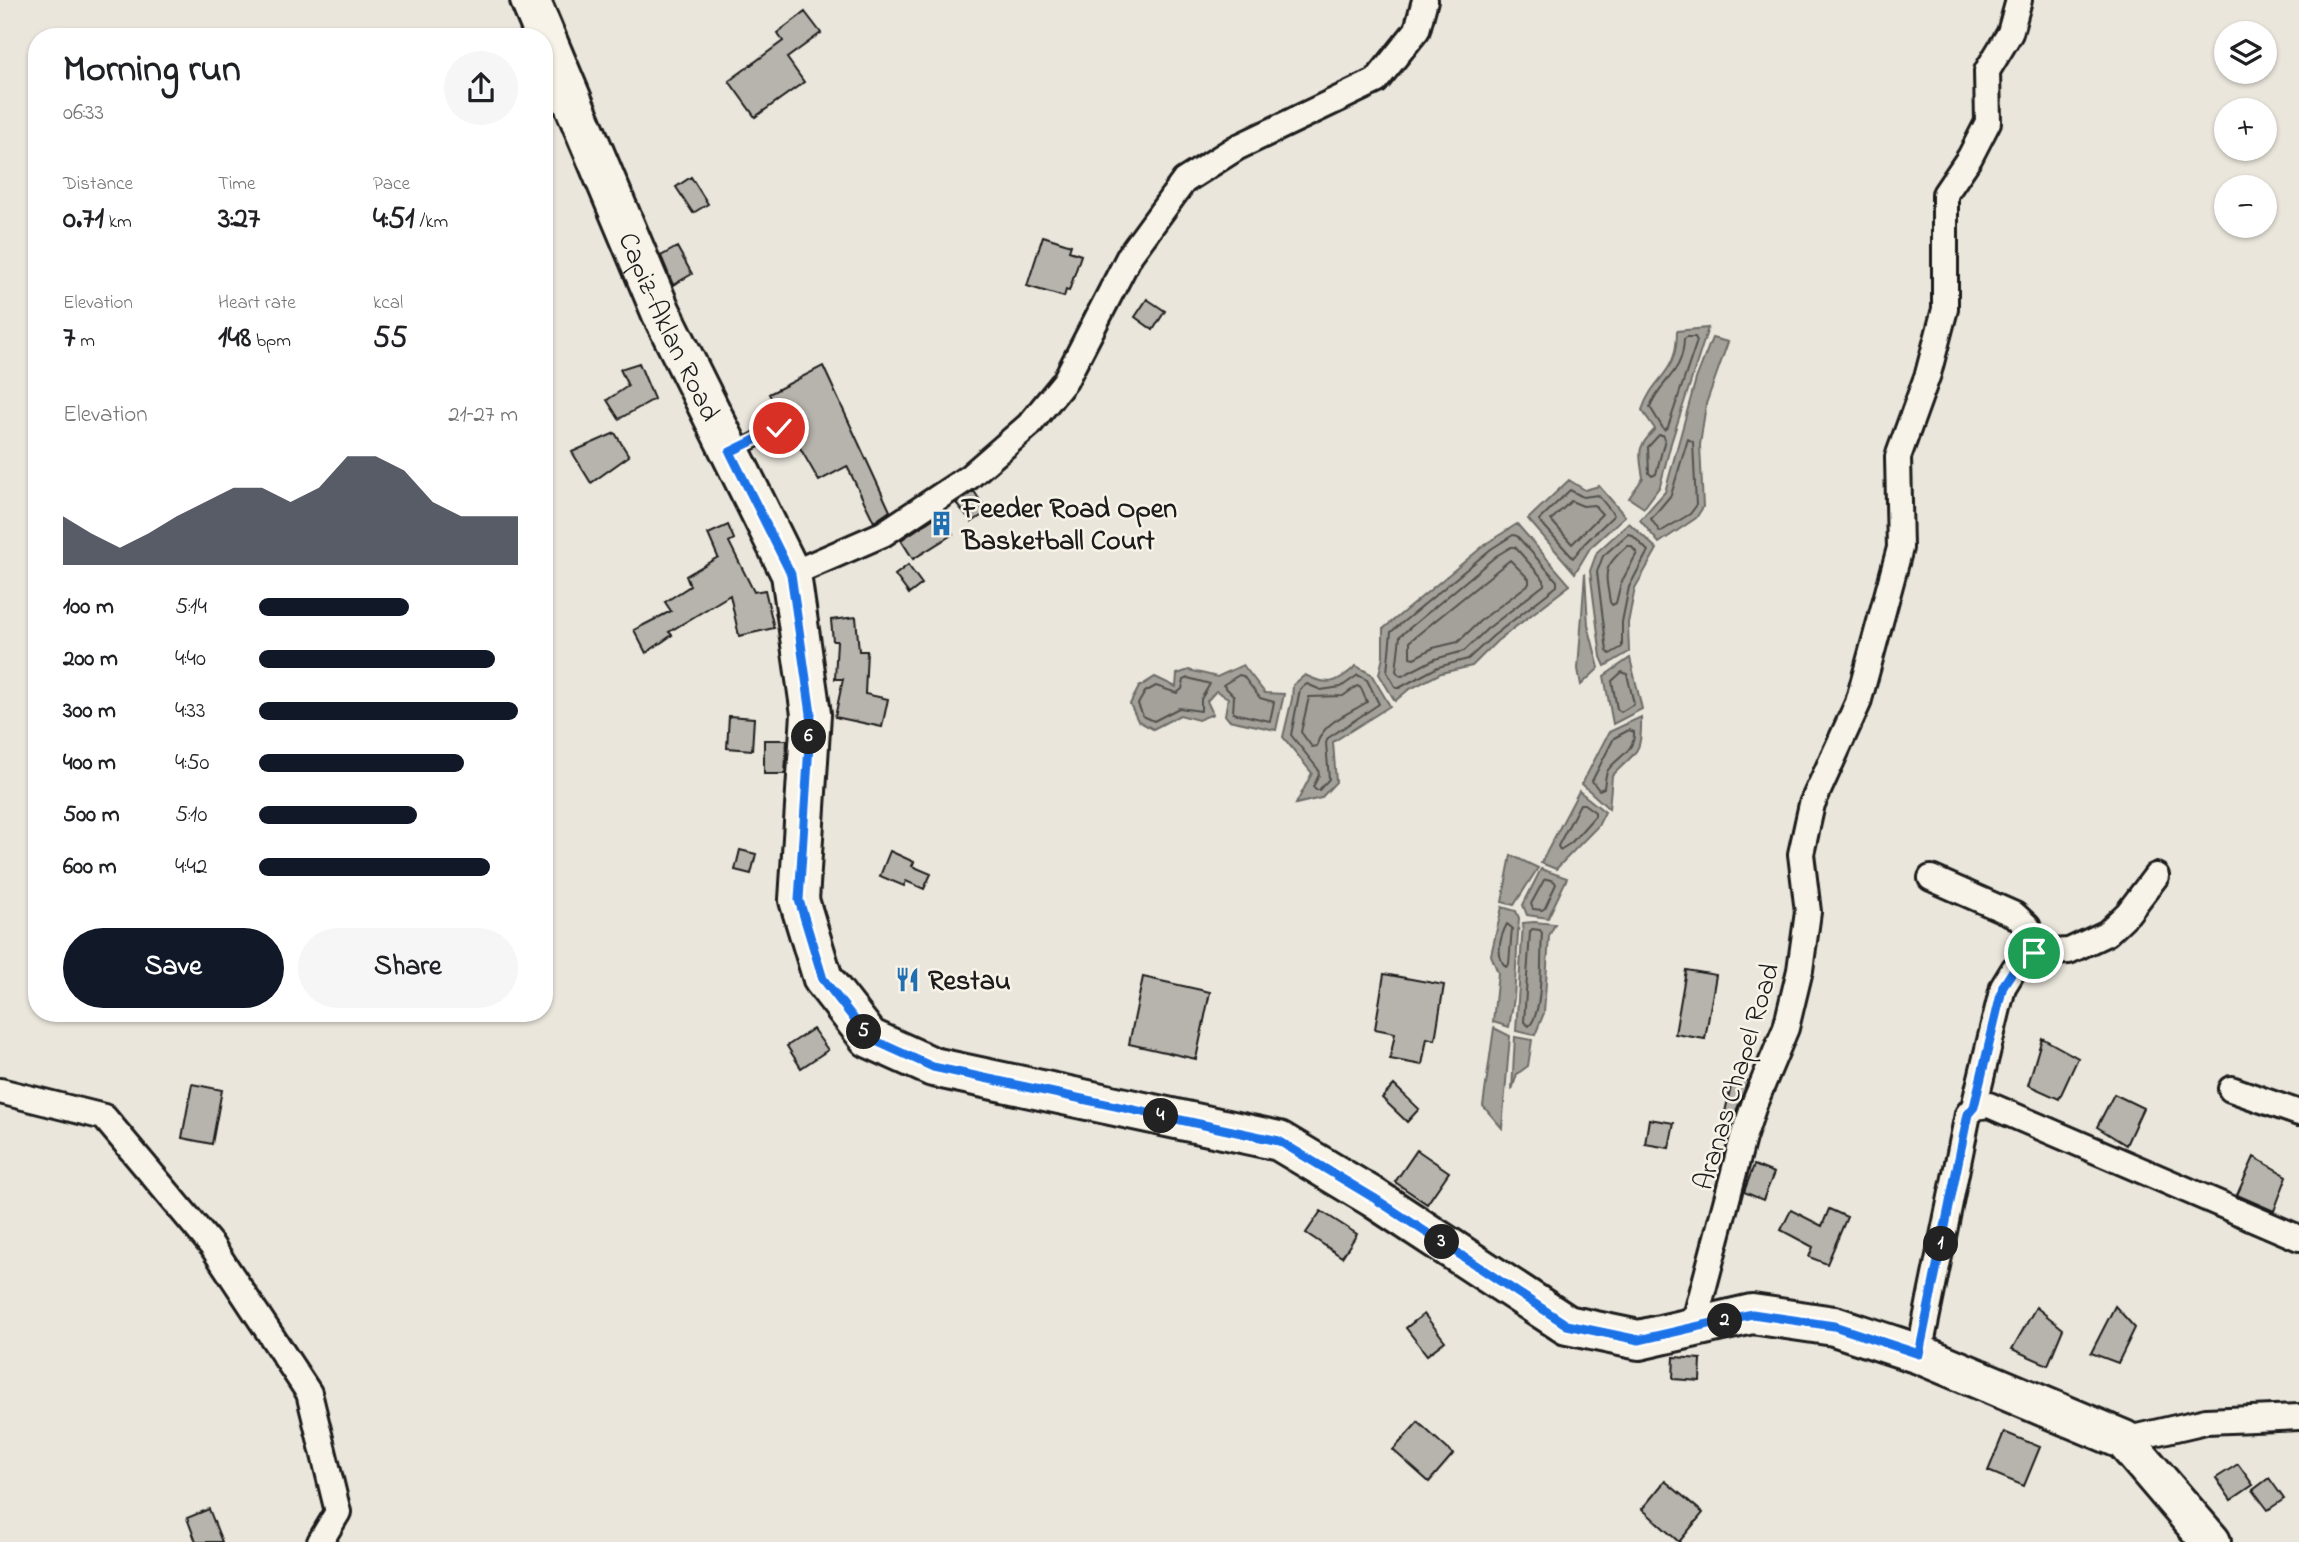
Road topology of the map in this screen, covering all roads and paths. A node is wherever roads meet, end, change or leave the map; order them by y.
1 (530, 0) edge
2 (1425, 0) edge
3 (2019, 0) edge
4 (542, 28) edge
5 (553, 55) edge
6 (779, 428) dead end
7 (730, 452) junction
8 (791, 574) junction
9 (2156, 876) dead end
10 (1931, 878) dead end
11 (2034, 953) junction
12 (2231, 1089) dead end
13 (0, 1091) edge
14 (1974, 1107) junction
15 (2299, 1113) edge
16 (2299, 1238) edge
17 (1693, 1328) junction
18 (1919, 1354) junction
19 (2299, 1417) edge
20 (2124, 1440) junction
21 (320, 1542) edge
22 (2211, 1542) edge

1 - 4 main road, Capiz-Aklan Road
2 - 8 street
3 - 17 street, Aranas Chapel Road
5 - 7 main road, Capiz-Aklan Road
6 - 7 lane
7 - 8 main road, Capiz-Aklan Road
8 - 17 main road, Capiz-Aklan Road
9 - 11 street
10 - 11 street
11 - 14 street
12 - 15 street
13 - 21 street
14 - 16 street
14 - 18 street
17 - 18 main road, Capiz-Aklan Road
18 - 20 main road, Capiz-Aklan Road
19 - 20 street
20 - 22 main road, Capiz-Aklan Road

